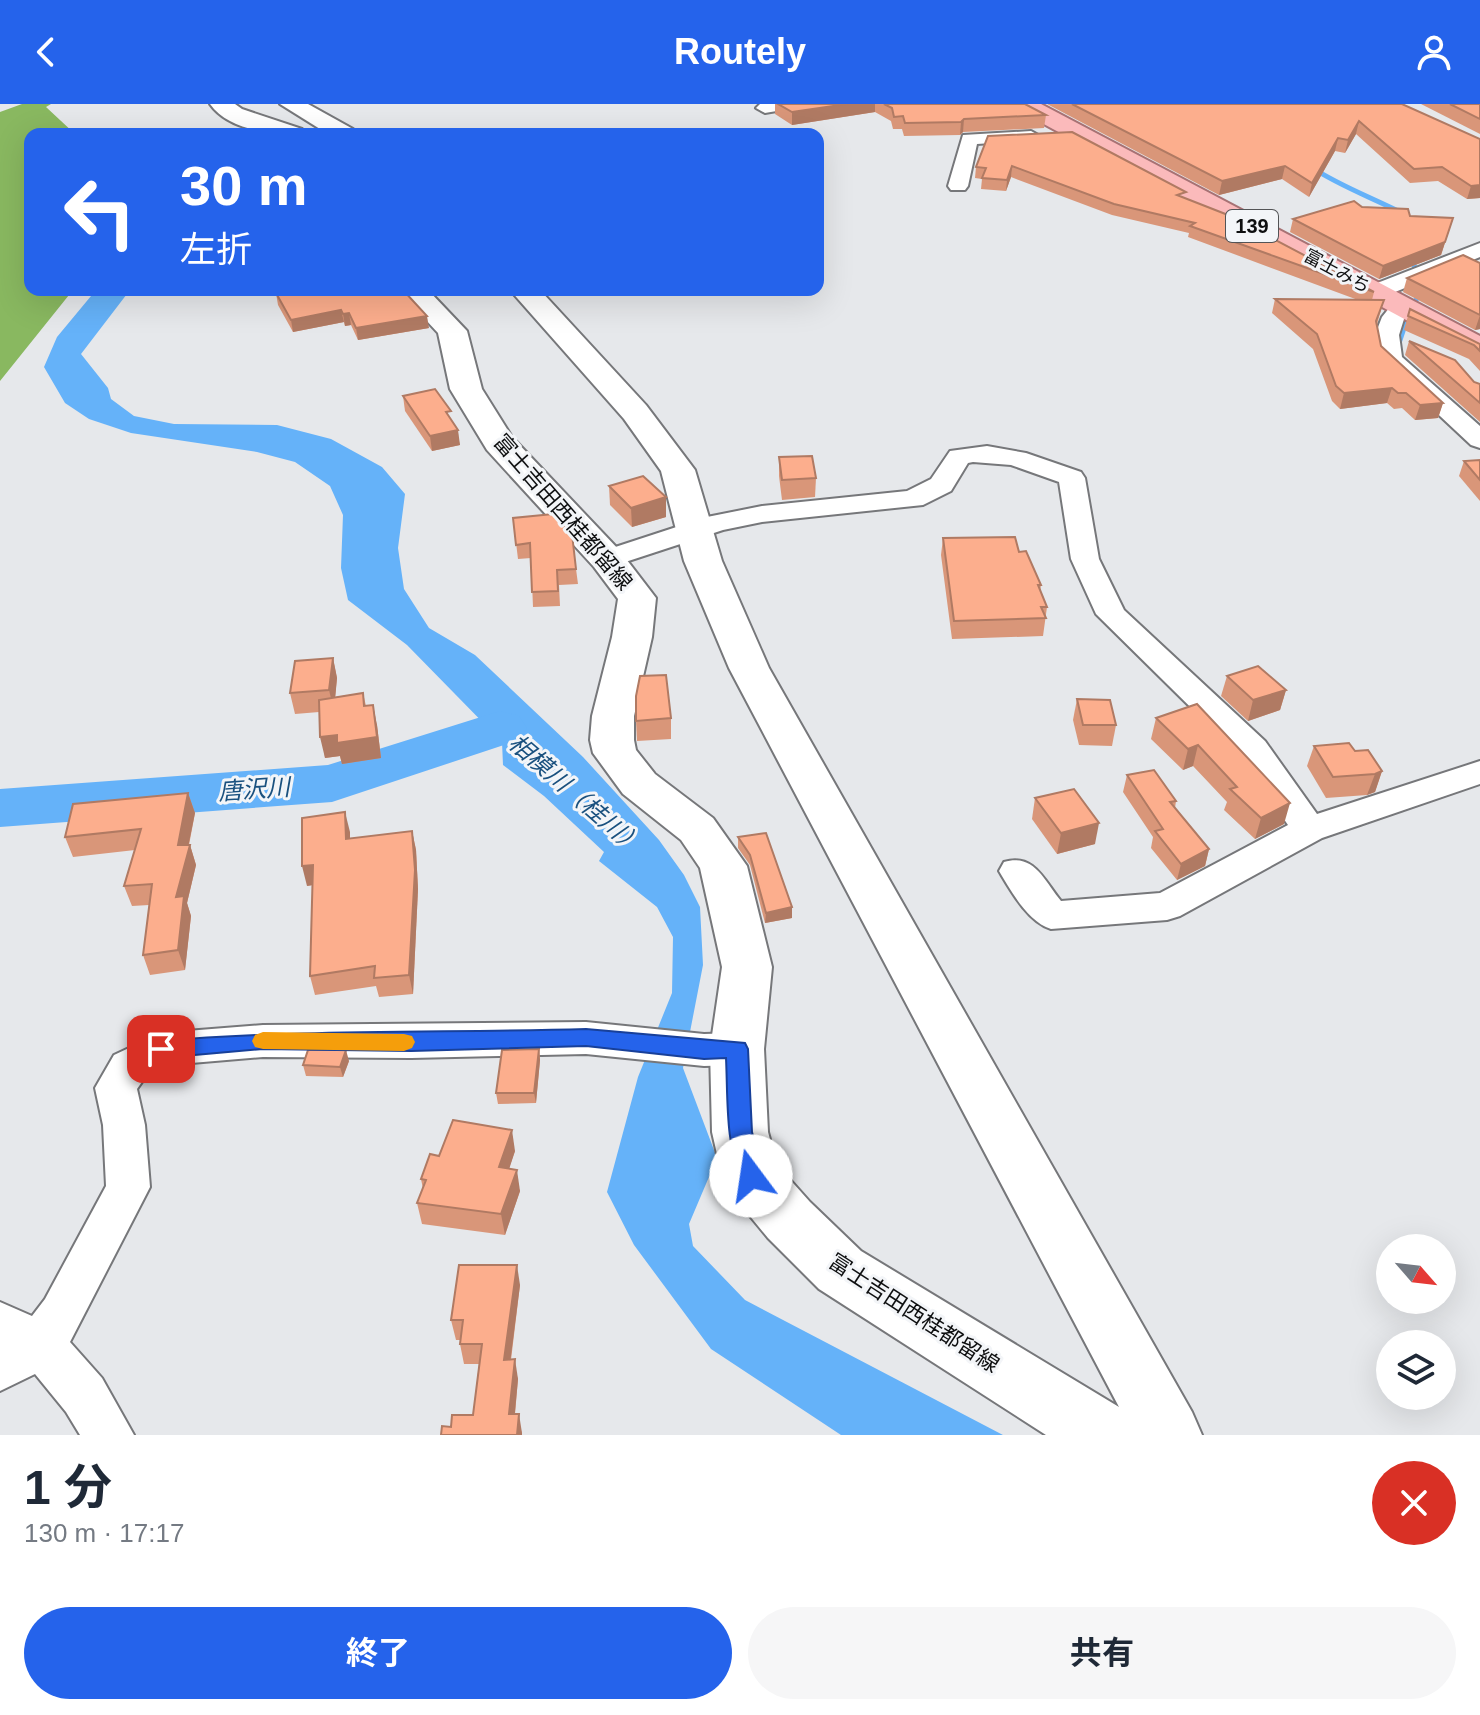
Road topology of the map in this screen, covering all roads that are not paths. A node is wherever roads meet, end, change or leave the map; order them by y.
1 (221, 104) edge
2 (291, 104) edge
3 (788, 104) edge
4 (1024, 104) edge
5 (765, 108) dead end
6 (276, 128) edge
7 (334, 128) edge
8 (1080, 134) junction
9 (958, 186) dead end
10 (1480, 249) edge
11 (1375, 292) junction
12 (418, 296) edge
13 (529, 296) edge
14 (1402, 307) junction
15 (1387, 335) junction
16 (1414, 347) edge
17 (1480, 348) edge
18 (1480, 440) edge
19 (607, 559) junction
20 (1480, 772) edge
21 (1309, 829) junction
22 (1017, 871) dead end
23 (721, 1050) junction
24 (13, 1345) edge
25 (109, 1435) edge
26 (1105, 1435) edge
27 (1169, 1435) edge

1 - 6 main road
2 - 7 main road
3 - 5 street
4 - 8 highway, 富士みち / 139
8 - 9 street
8 - 11 highway, 富士みち / 139
10 - 11 street
11 - 14 highway, 富士みち / 139
12 - 19 main road, 富士吉田西桂都留線
13 - 27 main road
14 - 15 street
14 - 17 highway, 富士みち / 139
15 - 16 street
15 - 18 street
19 - 21 street
19 - 23 main road, 富士吉田西桂都留線
20 - 21 street
21 - 22 street
23 - 24 street
23 - 26 main road, 富士吉田西桂都留線
24 - 25 street

